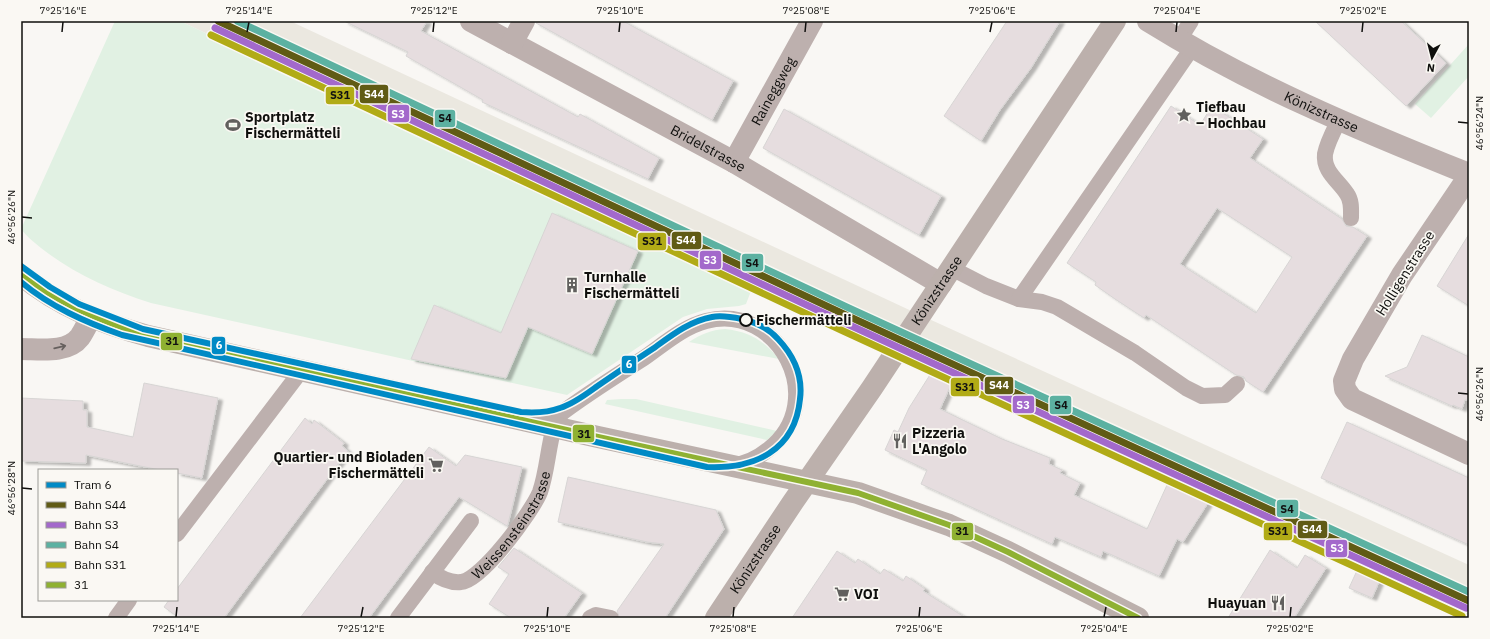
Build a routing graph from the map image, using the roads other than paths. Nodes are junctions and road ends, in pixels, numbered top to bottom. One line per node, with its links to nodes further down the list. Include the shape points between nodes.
1 (471, 21): 7 (street, Bridelstrasse)
2 (524, 21): 7 (street)
3 (812, 21): 10 (street, Raineggweg)
4 (1115, 21): 14 (main road, Könizstrasse)
5 (1148, 21): 8 (street, Könizstrasse)
6 (1191, 21): 8 (lane)
7 (512, 43): 10 (street, Bridelstrasse)
8 (1186, 44): 9 (street, Könizstrasse, via 1254,81); 15 (lane)
9 (1339, 120): 11 (street, Könizstrasse); 12 (lane, via 1326,149 1325,162 1329,172 1348,194)
10 (734, 162): 14 (street, Bridelstrasse)
11 (1469, 175): 21 (street, Holligenstrasse, via 1402,275 1346,372 1344,381 1345,389 1352,400)
12 (1351, 218)
13 (21, 275): 16 (main road, via 41,291)
14 (946, 276): 15 (lane, via 986,286); 23 (main road, Könizstrasse)
15 (1019, 299): 19 (lane, via 1057,307 1202,396 1224,394)
16 (91, 318): 17 (street, one-way to 16, via 55,349 74,343); 18 (main road, via 148,336)
17 (21, 349)
18 (301, 371): 20 (main road); 25 (lane)
19 (1237, 384)
20 (554, 427): 22 (main road); 22 (lane, via 556,419 569,407 686,329 714,320 732,320 756,328 780,347 793,370 796,396 792,420 776,443 752,460); 26 (lane, Weissensteinstrasse, via 539,493 506,545 472,578 461,582 446,580)
21 (1469, 454)
22 (728, 465): 23 (main road)
23 (807, 481): 32 (main road, Könizstrasse); 33 (main road, via 865,495 949,525)
24 (471, 521): 26 (lane)
25 (178, 533)
26 (432, 572): 29 (lane)
27 (129, 601): 28 (lane)
28 (116, 618)
29 (398, 618)
30 (590, 618): 31 (lane, via 596,615)
31 (612, 618)
32 (716, 618)
33 (1138, 618)

